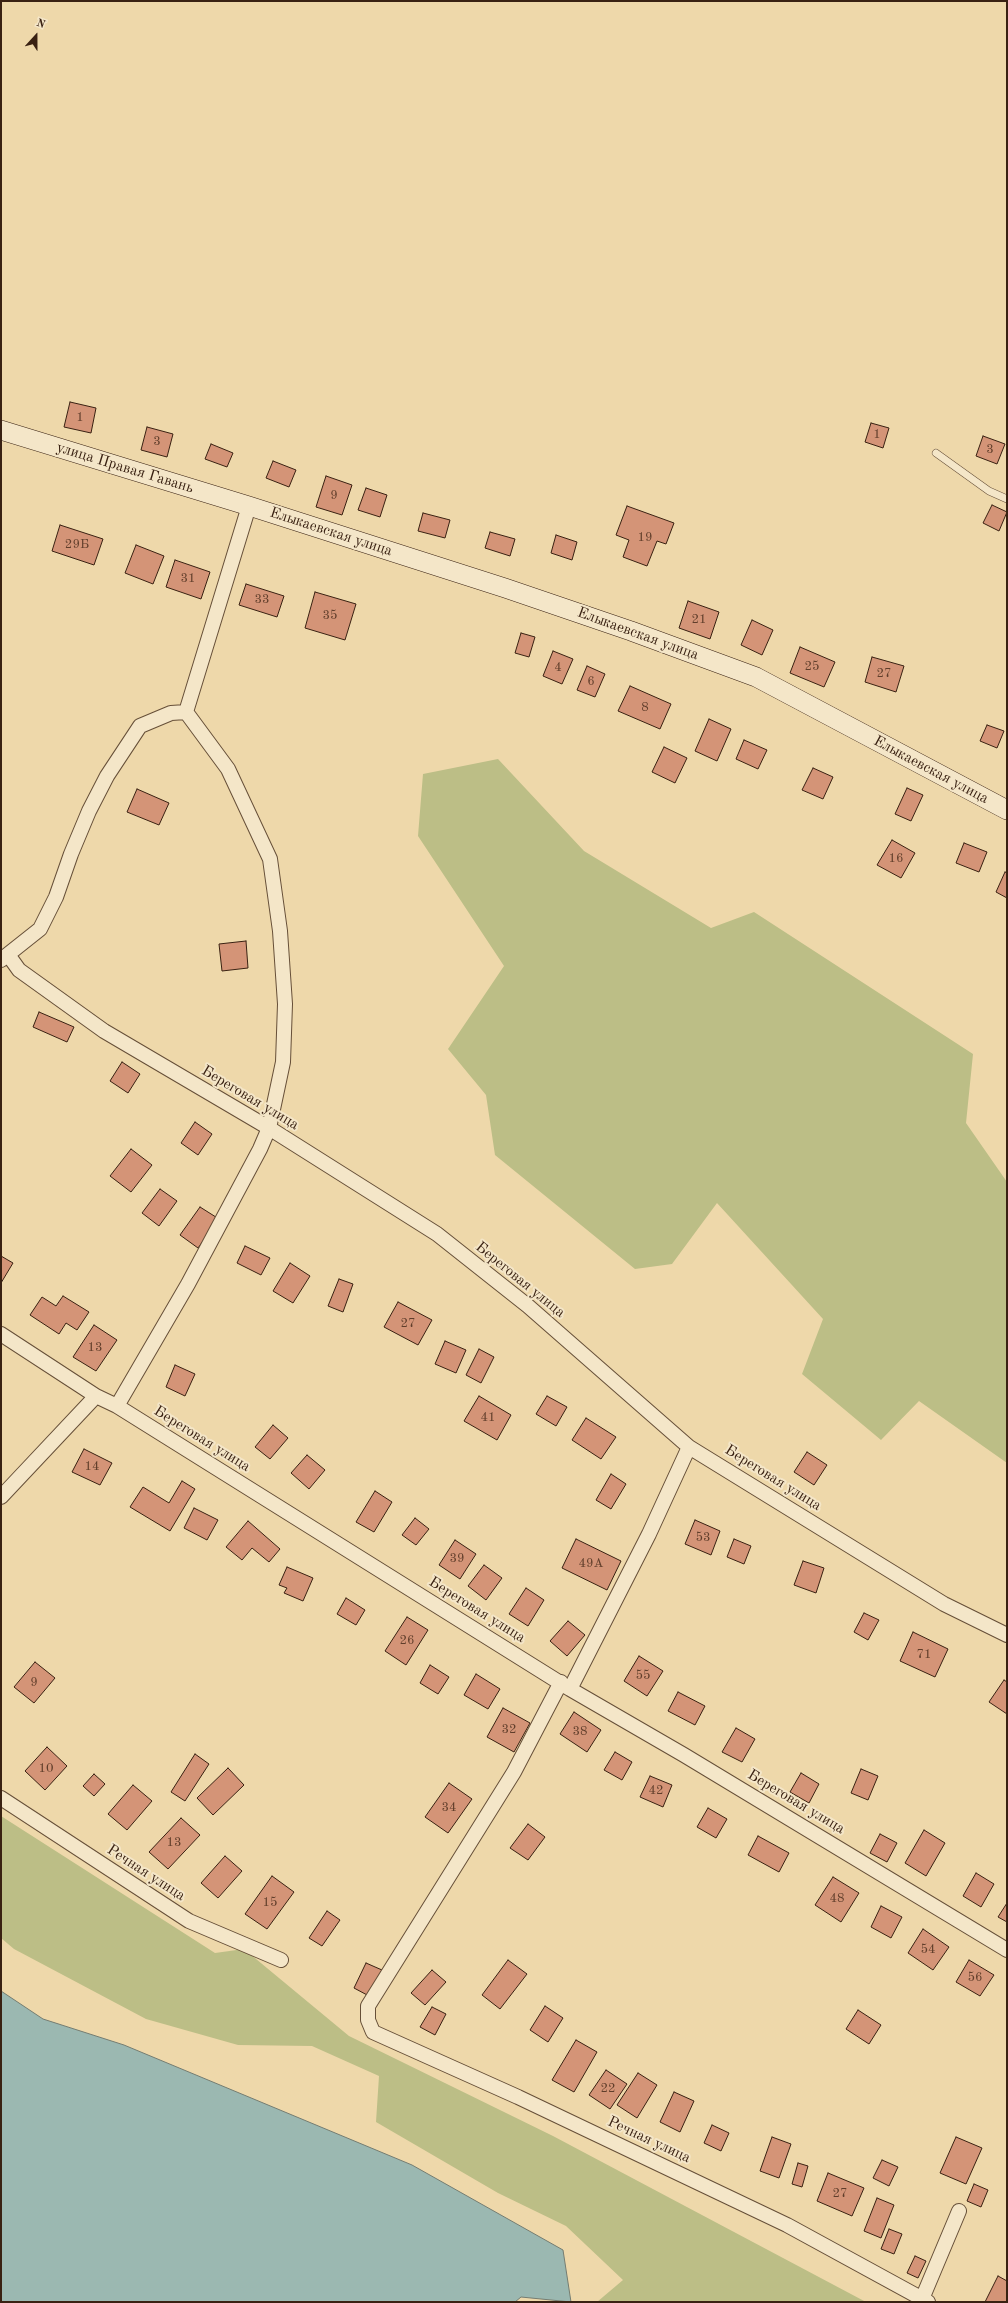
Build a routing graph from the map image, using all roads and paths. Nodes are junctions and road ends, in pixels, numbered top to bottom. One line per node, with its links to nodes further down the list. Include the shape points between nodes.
1 (1, 430): 4 (street, улица Правая Гавань)
2 (936, 453): 3 (lane, via 989,491)
3 (1007, 499)
4 (249, 506): 5 (street); 6 (street, Елыкаевская улица, via 631,630 756,677)
5 (186, 712): 7 (street, via 171,713 140,726 107,776 89,811 56,897 40,929); 8 (street, via 228,769 270,859 280,931 285,1004 283,1062)
6 (1007, 810)
7 (5, 958): 8 (street, Береговая улица, via 104,1031)
8 (269, 1128): 11 (street, via 191,1277); 12 (street, Береговая улица, via 437,1234 528,1306)
9 (1, 1334): 10 (street, Береговая улица)
10 (96, 1396): 11 (street, Береговая улица); 13 (street)
11 (117, 1406): 15 (street, Береговая улица)
12 (689, 1447): 14 (street, Береговая улица, via 944,1604); 15 (street, via 649,1534)
13 (1, 1497)
14 (1007, 1635)
15 (565, 1686): 17 (street, Береговая улица); 20 (street, Речная улица, via 368,2006 368,2020 373,2032 518,2097 787,2225)
16 (1, 1798): 18 (street, Речная улица, via 189,1921)
17 (1007, 1950)
18 (282, 1960)
19 (959, 2211): 20 (street)
20 (925, 2300)

